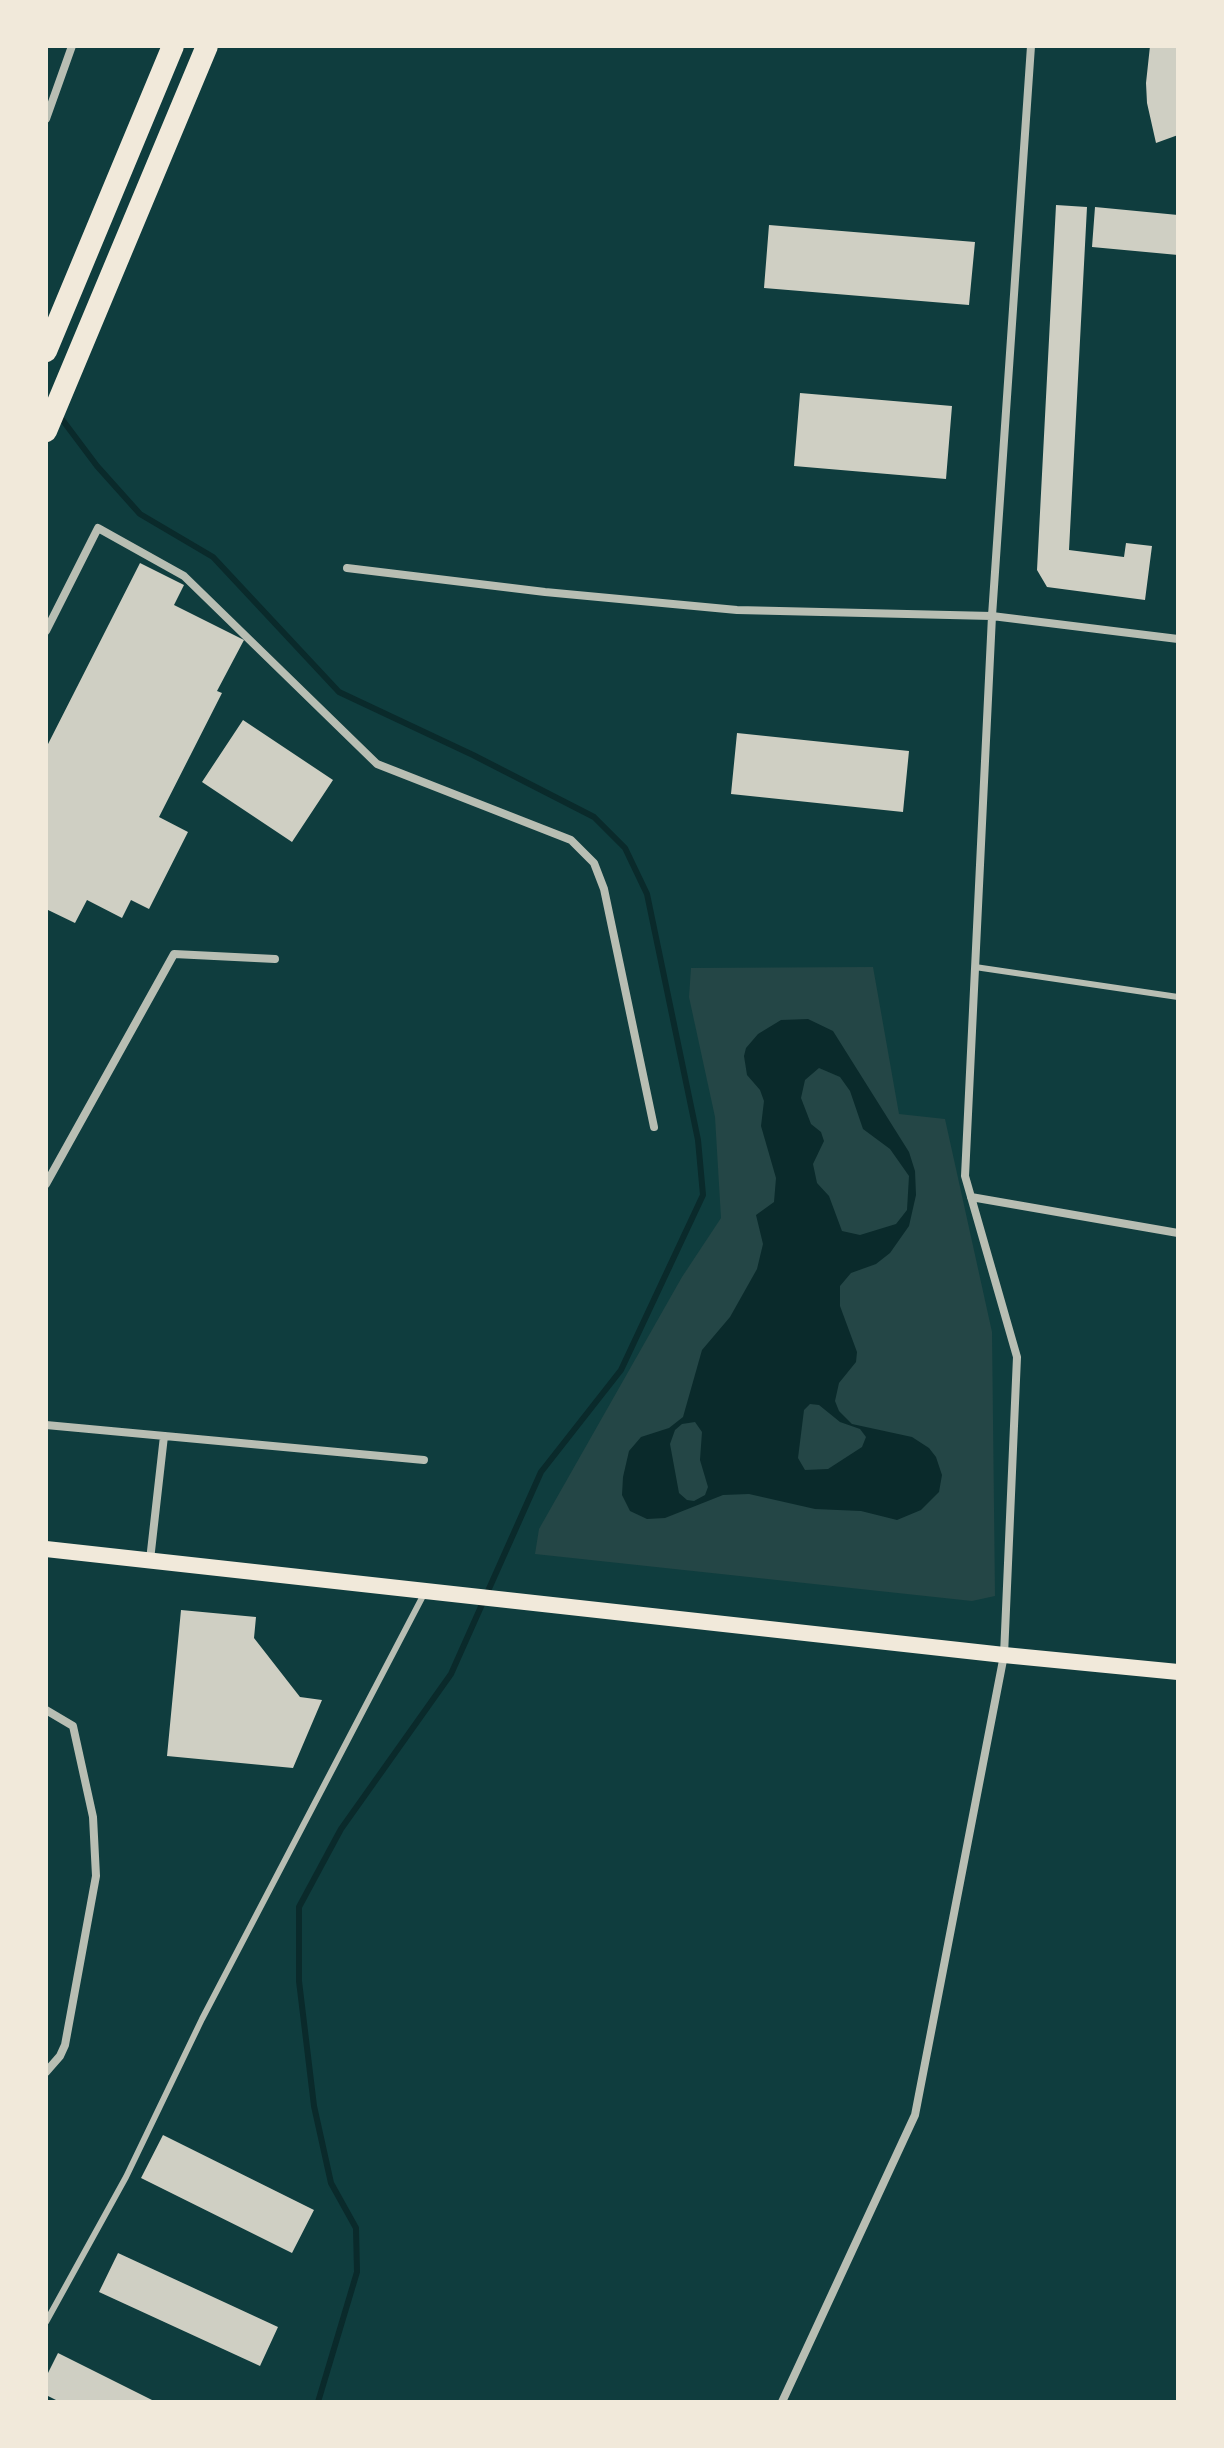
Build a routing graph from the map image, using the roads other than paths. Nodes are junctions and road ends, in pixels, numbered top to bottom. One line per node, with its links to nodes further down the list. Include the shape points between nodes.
1 (72, 46): 5 (street)
2 (173, 46): 6 (highway)
3 (207, 46): 7 (highway)
4 (1031, 46): 9 (street)
5 (46, 119)
6 (48, 347)
7 (47, 428)
8 (347, 568): 9 (street, via 737,610)
9 (992, 616): 11 (street); 13 (street)
10 (46, 631): 15 (street, via 98,528 184,576 377,764 571,840 594,863 604,889)
11 (1178, 639)
12 (275, 959): 16 (street, via 174,954)
13 (975, 967): 14 (lane); 17 (street, via 965,1176)
14 (1178, 997)
15 (654, 1127)
16 (46, 1184)
17 (971, 1197): 18 (street); 25 (street, via 1017,1357)
18 (1178, 1233)
19 (46, 1425): 20 (street)
20 (164, 1436): 21 (street); 23 (street)
21 (424, 1460)
22 (46, 1549): 23 (main road)
23 (150, 1560): 24 (main road)
24 (426, 1591): 25 (main road); 29 (lane, via 202,2019 126,2177)
25 (1004, 1655): 26 (main road); 30 (street, via 915,2115)
26 (1178, 1672)
27 (46, 1710): 28 (street, via 73,1726 93,1817 96,1876 65,2045)
28 (46, 2072)
29 (46, 2322)
30 (782, 2402)

